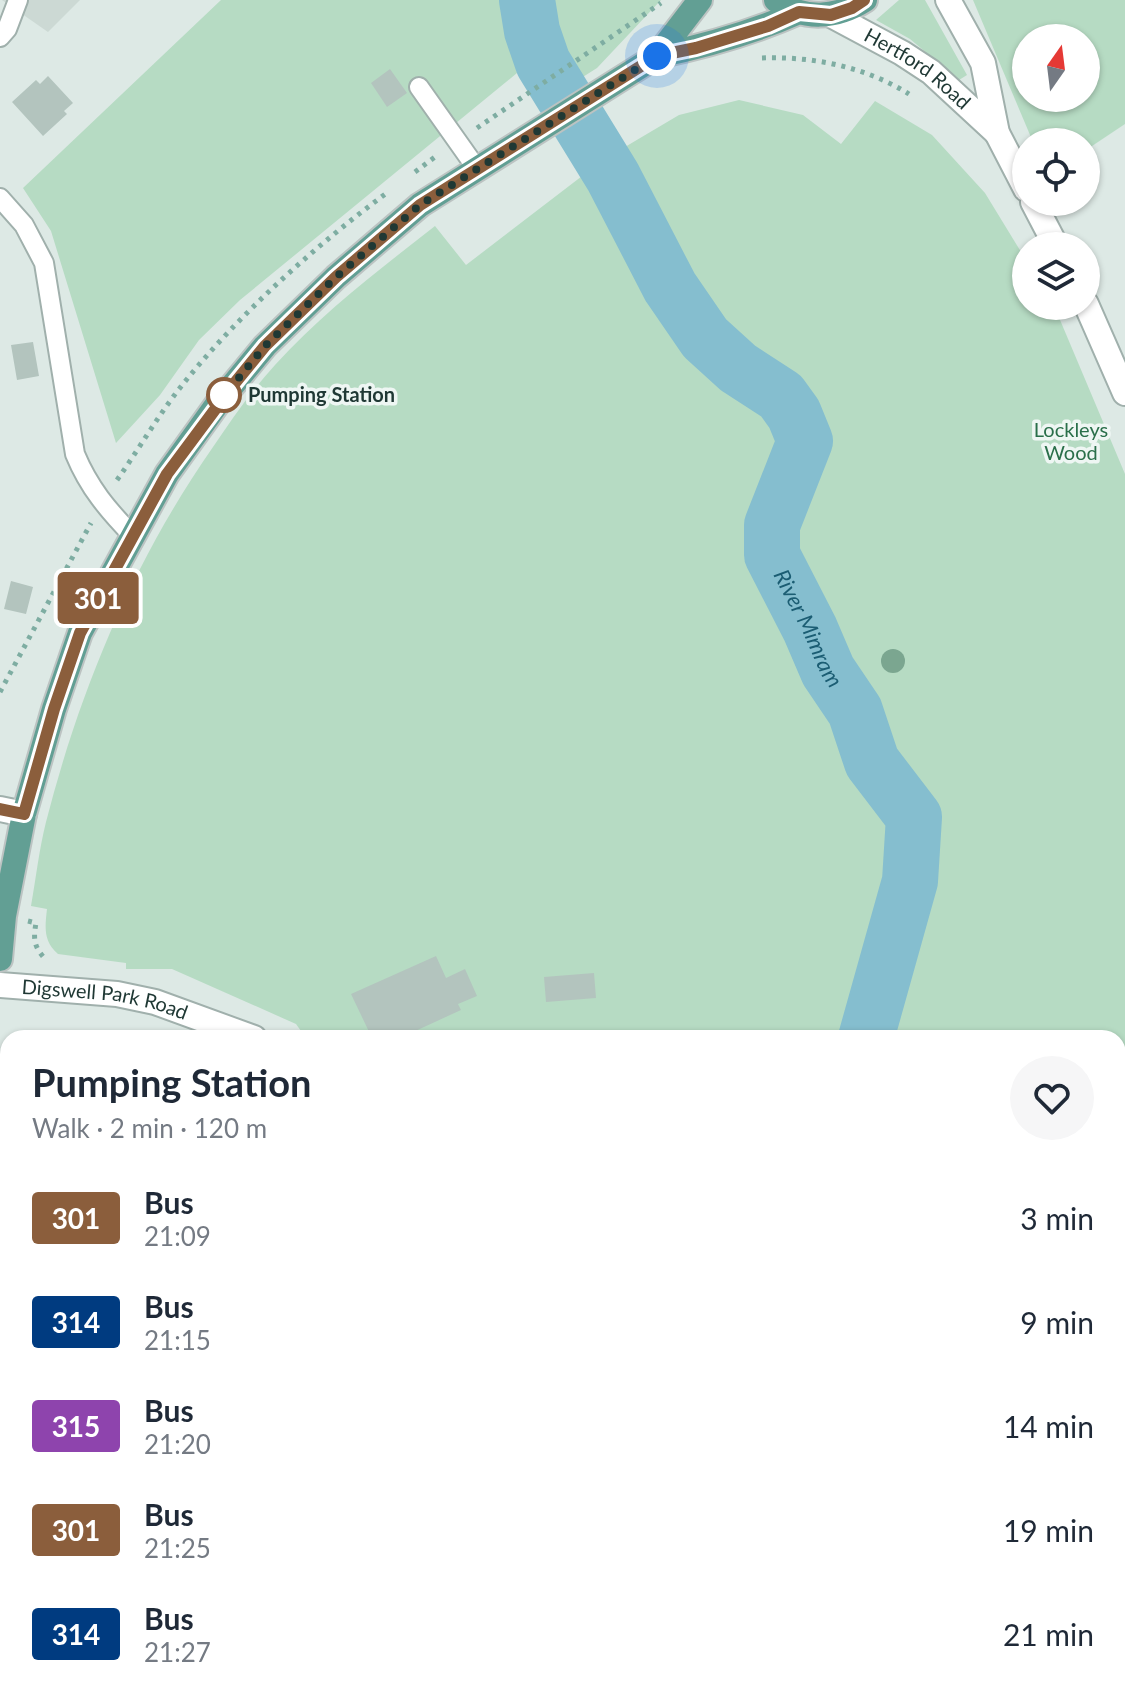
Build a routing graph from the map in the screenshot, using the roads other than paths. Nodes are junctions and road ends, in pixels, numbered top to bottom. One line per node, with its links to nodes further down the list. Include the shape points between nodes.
1 (18, 0): 8 (lane)
2 (700, 0): 9 (main road)
3 (776, 0): 6 (main road)
4 (865, 0): 7 (main road)
5 (948, 0): 11 (street, Hertford Road, via 983,63)
6 (799, 12): 7 (main road); 9 (main road, via 768,26)
7 (831, 15): 11 (street, Hertford Road, via 931,72)
8 (0, 37)
9 (657, 56): 13 (main road)
10 (419, 87): 13 (lane)
11 (997, 133): 12 (street, Hertford Road)
12 (1012, 162)
13 (477, 169): 17 (main road, via 412,212 265,346 167,474)
14 (0, 198): 17 (lane, via 24,225 44,263 75,454 86,481)
15 (1093, 320): 16 (street)
16 (1125, 393)
17 (133, 536): 18 (main road, via 80,633)
18 (12, 811): 19 (main road)
19 (0, 959)
20 (0, 985): 21 (street, Digswell Park Road, via 130,996)
21 (232, 1030)

